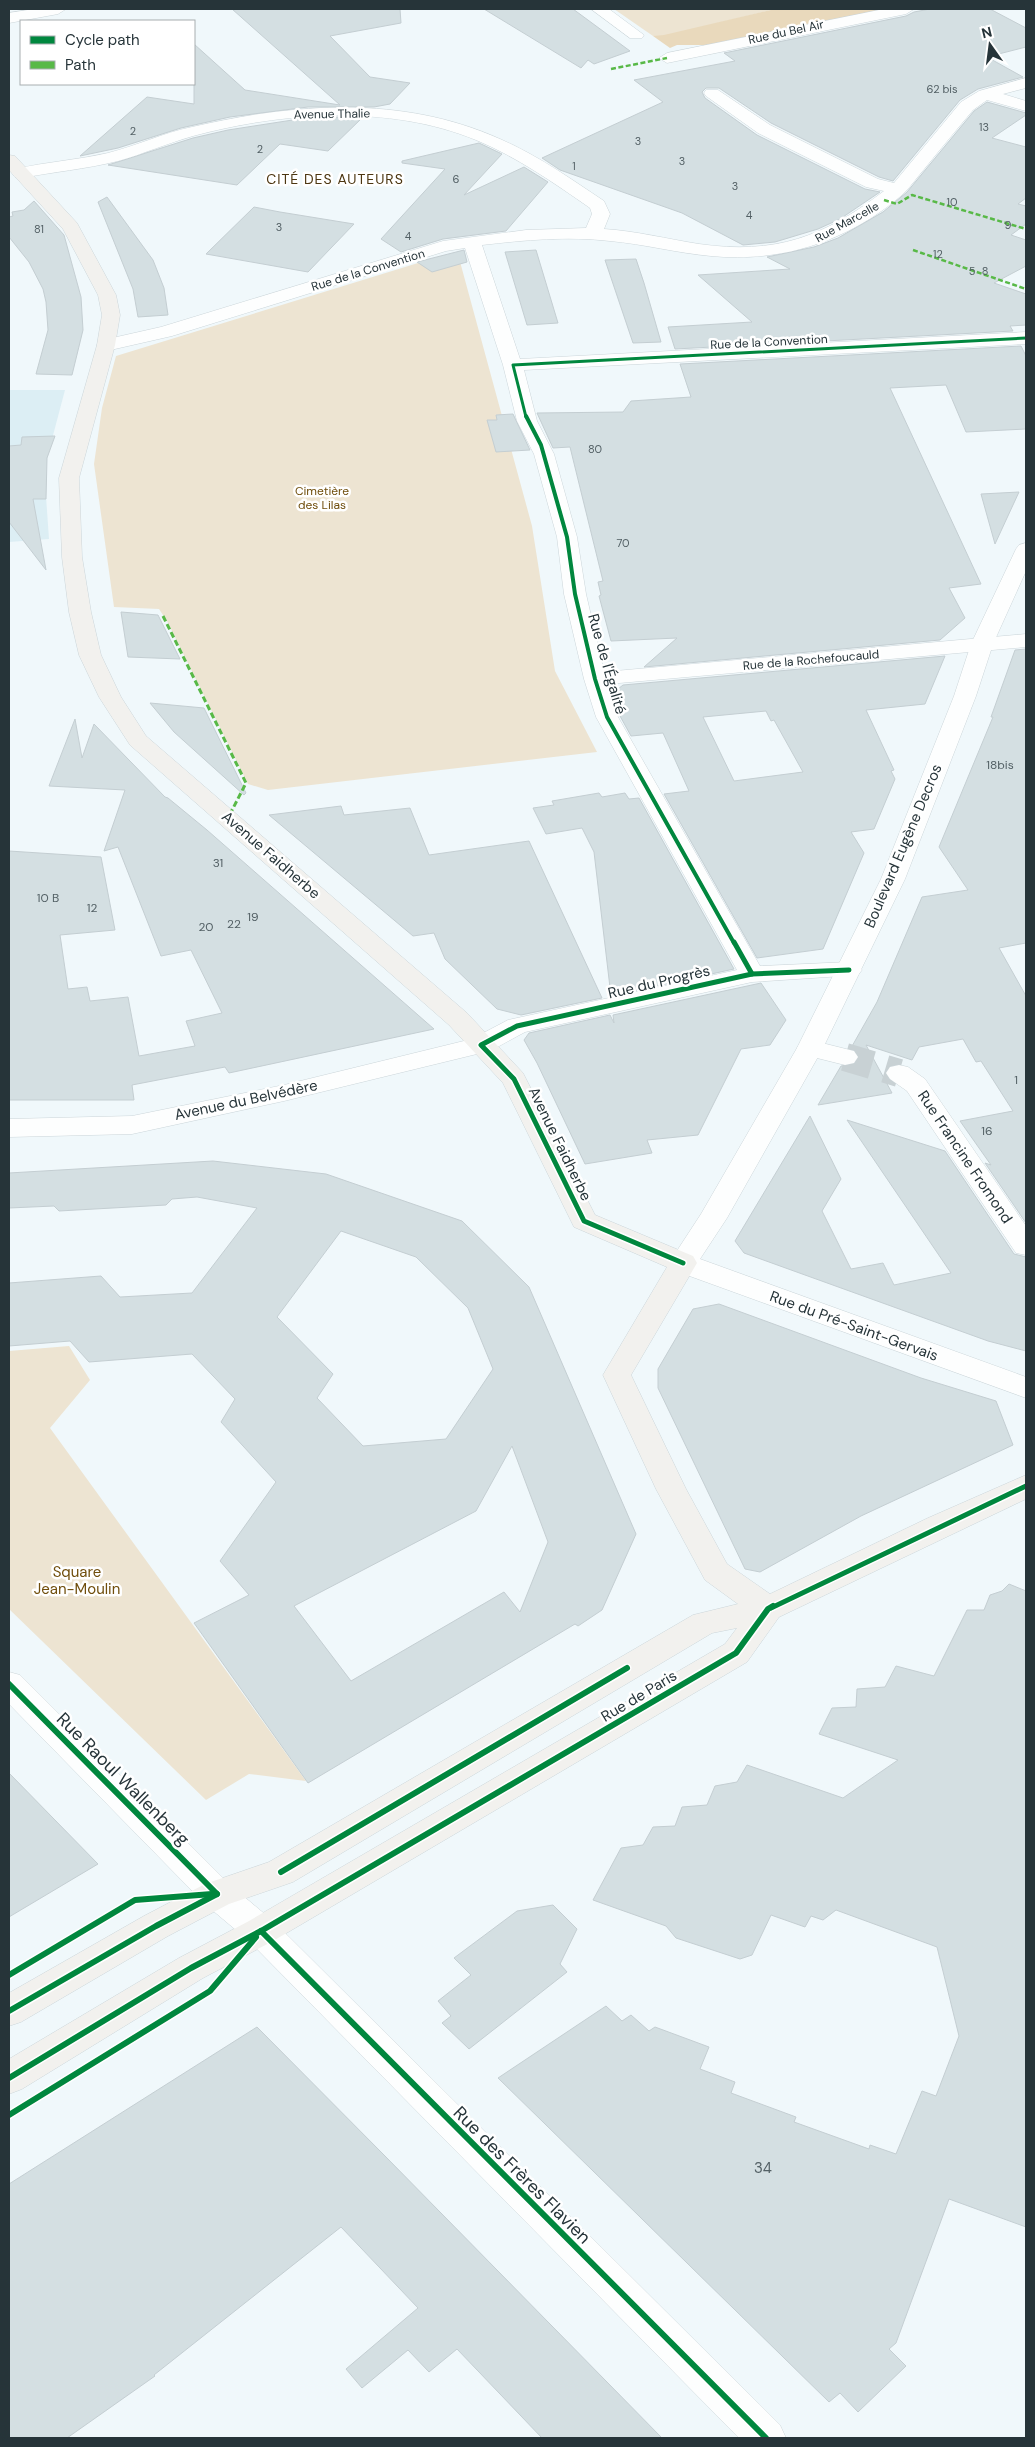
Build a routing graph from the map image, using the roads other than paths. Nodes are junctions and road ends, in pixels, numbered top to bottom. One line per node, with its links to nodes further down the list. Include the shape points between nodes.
1 (58, 9): 4 (street)
2 (599, 9): 5 (street)
3 (906, 9): 6 (street, Rue du Bel Air)
4 (9, 18)
5 (636, 35)
6 (667, 58)
7 (1026, 83): 9 (street, Rue Marcelle)
8 (712, 93): 12 (street, via 764,129 872,183)
9 (986, 94): 10 (street); 12 (street, Rue Marcelle, via 955,118)
10 (1026, 106)
11 (15, 167): 13 (street, Avenue Thalie, via 102,159 169,138 238,122 312,112 380,113 452,126 531,161 598,205 601,214); 16 (main road, Avenue Faidherbe, via 71,227 108,295 111,315)
12 (898, 190): 13 (street, Rue Marcelle, via 822,237 789,248 717,251)
13 (594, 234): 14 (street, Rue Marcelle)
14 (472, 241): 16 (street, Rue de la Convention, via 443,246 166,332); 17 (street)
15 (1026, 338): 17 (street, Rue de la Convention)
16 (106, 345): 24 (main road, Avenue Faidherbe, via 68,478 72,557 80,612 90,654 110,697 138,740 452,1012)
17 (513, 365): 21 (street, Rue de l'Égalité, via 527,421 541,445 567,537 575,594)
18 (1026, 549): 20 (street, Boulevard Eugène Decros)
19 (1026, 640): 20 (street, Rue de la Rochefoucauld)
20 (982, 644): 21 (street, Rue de la Rochefoucauld); 22 (street, Boulevard Eugène Decros, via 965,696 893,879)
21 (595, 679): 23 (street, Rue de l'Égalité, via 607,717)
22 (849, 970): 23 (street, Rue du Progrès); 25 (street, Boulevard Eugène Decros)
23 (752, 974): 24 (street, Rue du Progrès, via 517,1026)
24 (481, 1045): 28 (street, Avenue du Belvédère, via 284,1093 132,1125); 30 (main road, Avenue Faidherbe, via 514,1079 584,1221)
25 (810, 1048): 26 (street); 30 (street, Boulevard Eugène Decros, via 713,1218)
26 (845, 1057)
27 (899, 1073): 29 (street, Rue Francine Fromond, via 916,1085)
28 (9, 1128)
29 (1026, 1246)
30 (683, 1263): 31 (street, Rue du Pré-Saint-Gervais); 33 (main road, via 617,1375 671,1489 716,1572)
31 (1026, 1388)
32 (1026, 1486): 33 (main road, Rue de Paris)
33 (768, 1610): 35 (main road, Rue de Paris, via 704,1623 281,1872); 36 (main road, Rue de Paris, via 736,1653)
34 (9, 1684): 35 (street, Rue Raoul Wallenberg)
35 (217, 1894): 36 (street, Rue Raoul Wallenberg); 37 (main road, Rue de Paris)
36 (261, 1931): 38 (main road, Rue de Paris, via 191,1968); 39 (street, Rue des Frères Flavien)
37 (9, 2011)
38 (9, 2078)
39 (766, 2438)

